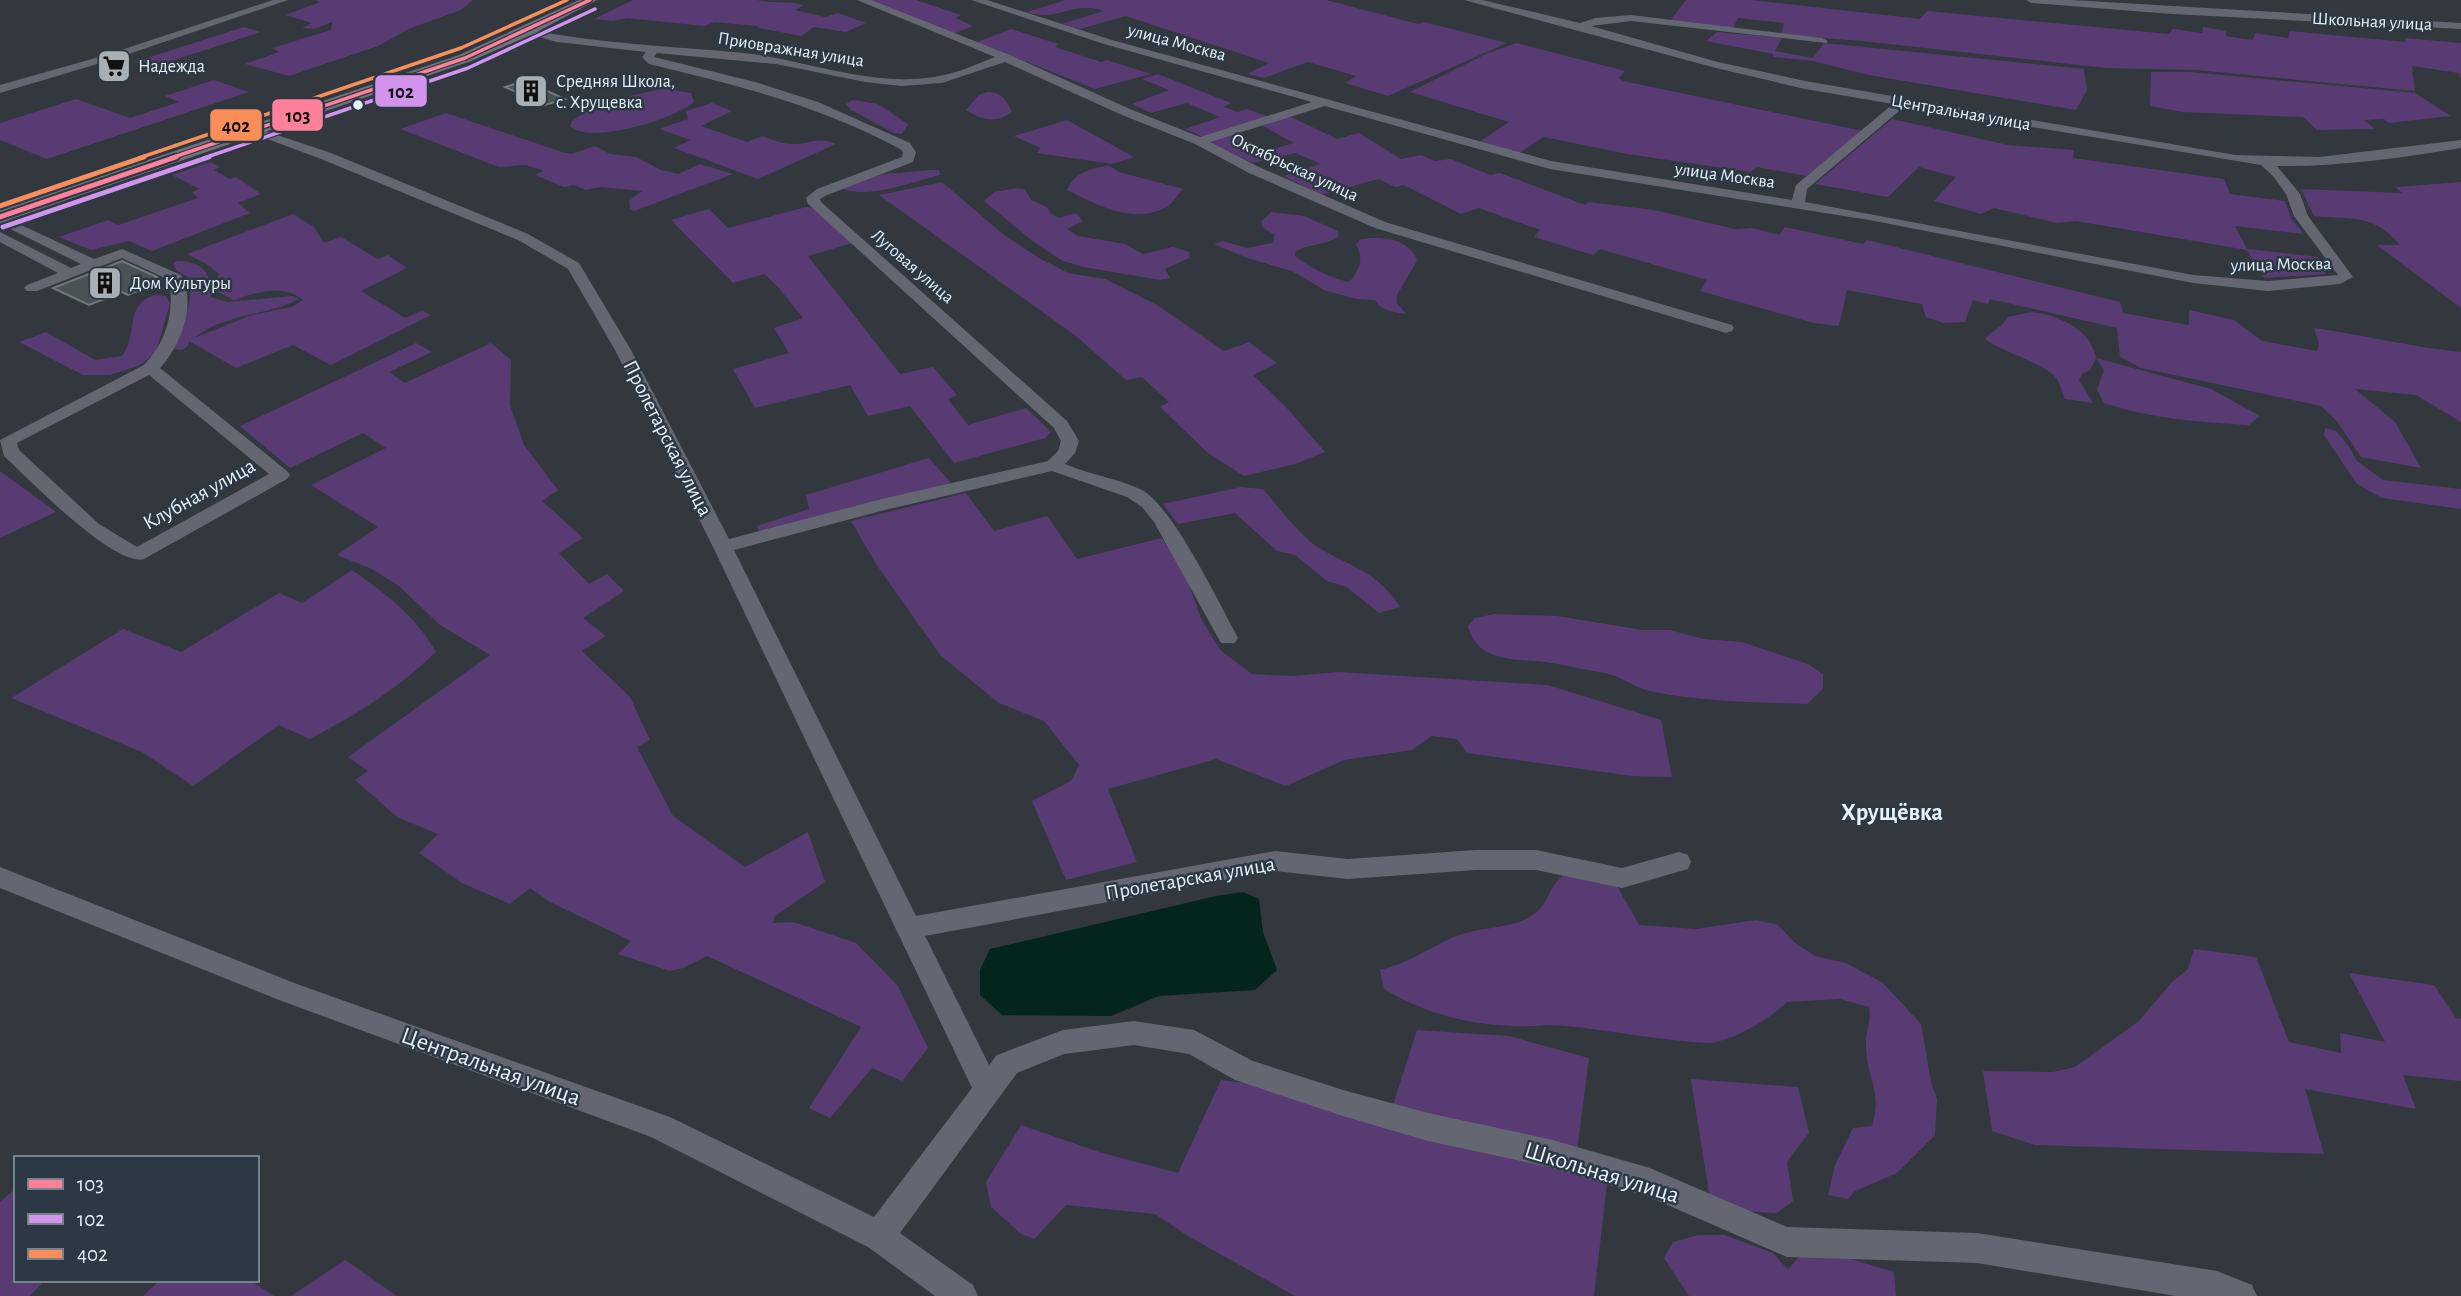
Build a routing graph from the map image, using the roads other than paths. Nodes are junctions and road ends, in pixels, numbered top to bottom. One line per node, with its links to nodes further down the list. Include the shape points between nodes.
1 (283, 0): 14 (street)
2 (590, 0): 10 (main road)
3 (862, 0): 13 (street, Октябрьская улица)
4 (976, 0): 16 (street, улица Москва)
5 (1469, 0): 7 (street, Центральная улица)
6 (2031, 0): 9 (street, Школьная улица)
7 (1489, 2): 8 (street, Центральная улица)
8 (1580, 26): 11 (street, via 1631,18); 15 (street, Центральная улица, via 1716,65)
9 (2461, 26)
10 (526, 32): 12 (street, Приовражная улица, via 562,41); 17 (main road, via 465,58)
11 (1822, 41)
12 (654, 50): 13 (street, Приовражная улица, via 776,61 897,83 936,81); 29 (street, Луговая улица, via 648,57 653,62 778,92 864,122 905,146 910,152 908,159 813,198 1061,425 1070,441)
13 (1006, 57): 18 (street, Октябрьская улица)
14 (0, 89)
15 (1902, 102): 20 (street, Центральная улица); 21 (street, via 1801,188)
16 (1323, 103): 18 (street); 21 (street, улица Москва, via 1550,165)
17 (252, 131): 22 (main road); 30 (street, Пролетарская улица, via 326,156 523,237 574,266 623,350)
18 (1199, 141): 27 (street, Октябрьская улица, via 1380,225)
19 (2461, 144): 20 (street, Центральная улица, via 2418,152)
20 (2266, 163): 21 (street, улица Москва, via 2293,194 2301,216 2346,276 2340,281 2268,286 2193,279)
21 (1798, 203)
22 (0, 218): 24 (street)
23 (0, 236): 25 (street)
24 (93, 264): 25 (street); 28 (street, via 121,253 176,278 180,293 176,325)
25 (70, 273): 26 (street)
26 (32, 288)
27 (1726, 328)
28 (150, 368): 28 (street, Клубная улица, via 281,475 137,555 92,528 10,452 8,442)
29 (1054, 465): 30 (street); 31 (street, via 1148,503)
30 (723, 547): 34 (street, Пролетарская улица)
31 (1228, 638)
32 (1679, 862): 34 (street, Пролетарская улица, via 1622,878 1536,860 1348,869 1275,861)
33 (0, 877): 36 (street, Центральная улица, via 288,992 660,1128)
34 (910, 928): 35 (street, Пролетарская улица)
35 (987, 1090): 36 (street); 38 (street, Школьная улица, via 1007,1064 1063,1042 1134,1033 1194,1042 1245,1071 1343,1103 1650,1182 1787,1242 1977,1248 2217,1287)
36 (879, 1236): 37 (street, Центральная улица)
37 (962, 1296)
38 (2241, 1296)

